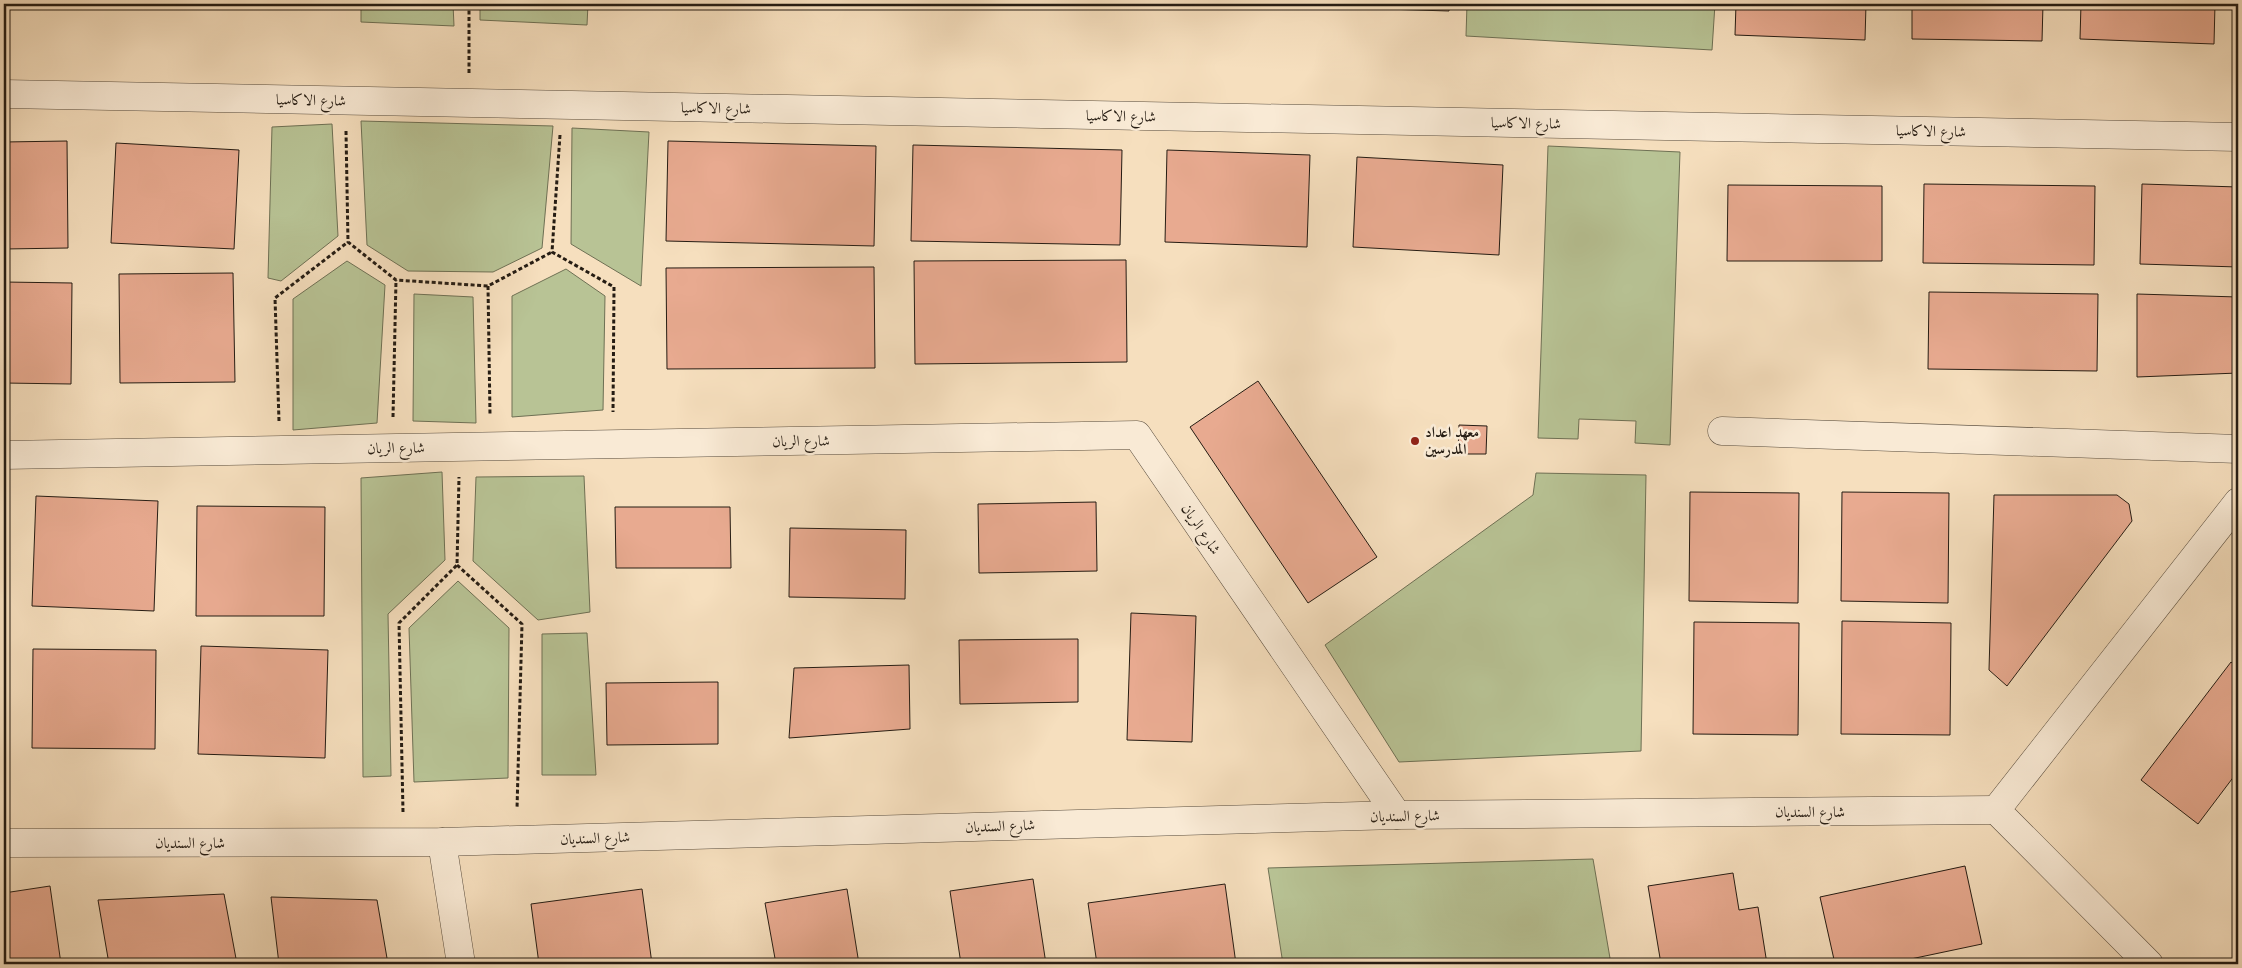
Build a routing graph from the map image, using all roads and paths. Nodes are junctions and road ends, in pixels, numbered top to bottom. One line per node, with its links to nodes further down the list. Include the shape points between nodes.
1 (469, 4): 4 (path)
2 (4, 94): 3 (street, شارع الاكاسيا)
3 (345, 100): 4 (street, شارع الاكاسيا); 7 (path)
4 (469, 103): 5 (street, شارع الاكاسيا)
5 (562, 105): 6 (street, شارع الاكاسيا); 8 (path)
6 (2238, 137)
7 (348, 242): 9 (path); 17 (path, via 275,298)
8 (552, 252): 10 (path); 12 (path, via 614,287)
9 (396, 280): 10 (path); 15 (path)
10 (488, 286): 13 (path)
11 (1722, 431): 16 (street)
12 (612, 444): 13 (street, شارع الريان); 22 (street, شارع الريان, via 1137,435)
13 (490, 446): 14 (street, شارع الريان)
14 (459, 447): 15 (street, شارع الريان); 20 (path)
15 (392, 448): 17 (street, شارع الريان)
16 (2238, 449)
17 (280, 450): 18 (street, شارع الريان)
18 (4, 455)
19 (2238, 502): 21 (street)
20 (457, 565): 23 (path, via 522,624); 24 (path, via 399,623)
21 (1996, 810): 22 (street, شارع السنديان); 28 (street)
22 (1397, 815): 23 (street, شارع السنديان)
23 (516, 840): 25 (street, شارع السنديان)
24 (404, 842): 25 (street, شارع السنديان); 26 (street, شارع السنديان)
25 (442, 842): 27 (street)
26 (4, 843)
27 (461, 964)
28 (2149, 964)

